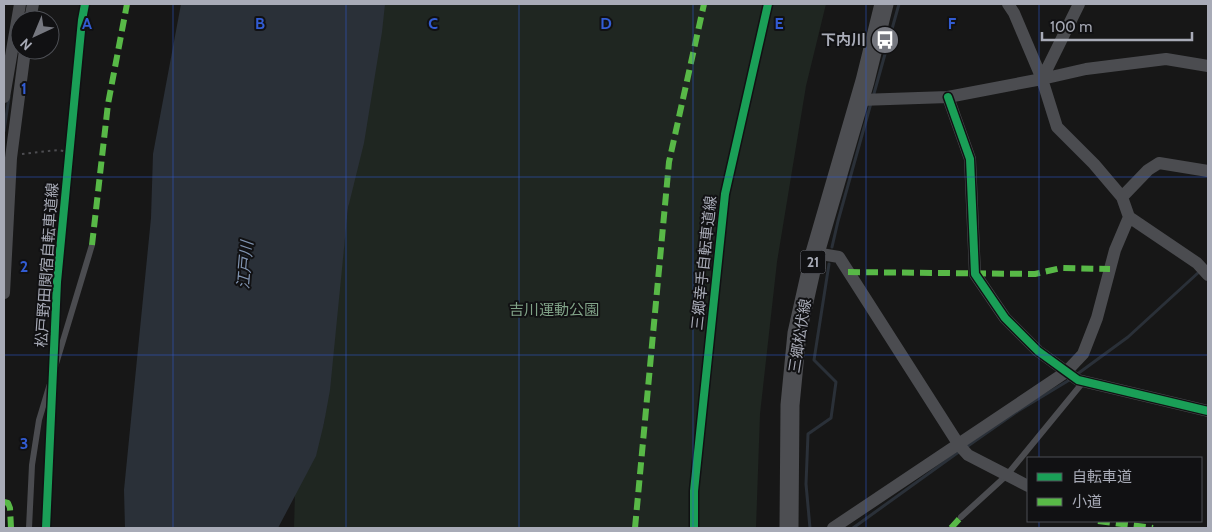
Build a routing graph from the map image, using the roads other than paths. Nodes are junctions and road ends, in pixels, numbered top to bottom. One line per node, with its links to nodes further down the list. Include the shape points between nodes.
1 (20, 4): 9 (street)
2 (884, 4): 10 (main road, 三郷松伏線 / 21)
3 (1008, 4): 7 (street)
4 (1079, 4): 7 (street)
5 (23, 60): 11 (street)
6 (1208, 66): 7 (street, via 1166,58 1086,69)
7 (1042, 79): 8 (street); 13 (street, via 1057,127)
8 (948, 97): 10 (street); 20 (street, via 970,159 975,274 1005,318 1038,351)
9 (4, 98)
10 (869, 100): 16 (main road, 三郷松伏線 / 21)
11 (8, 156): 17 (street)
12 (1208, 171): 13 (street, via 1159,163)
13 (1122, 197): 14 (street)
14 (1130, 217): 18 (street); 20 (street, via 1115,250 1097,318 1083,354)
15 (92, 245): 27 (lane, via 39,420 32,465)
16 (815, 253): 23 (street, via 839,257); 28 (main road, 三郷松伏線 / 21, via 797,333 790,405)
17 (4, 255): 19 (street)
18 (1208, 275)
19 (4, 293)
20 (1066, 372): 21 (street); 23 (street)
21 (1084, 381): 22 (street); 24 (lane)
22 (1208, 411)
23 (959, 445): 24 (street, via 968,455); 29 (street)
24 (1007, 474): 25 (street); 26 (lane)
25 (1027, 485)
26 (961, 517)
27 (29, 528)
28 (789, 528)
29 (833, 528)

